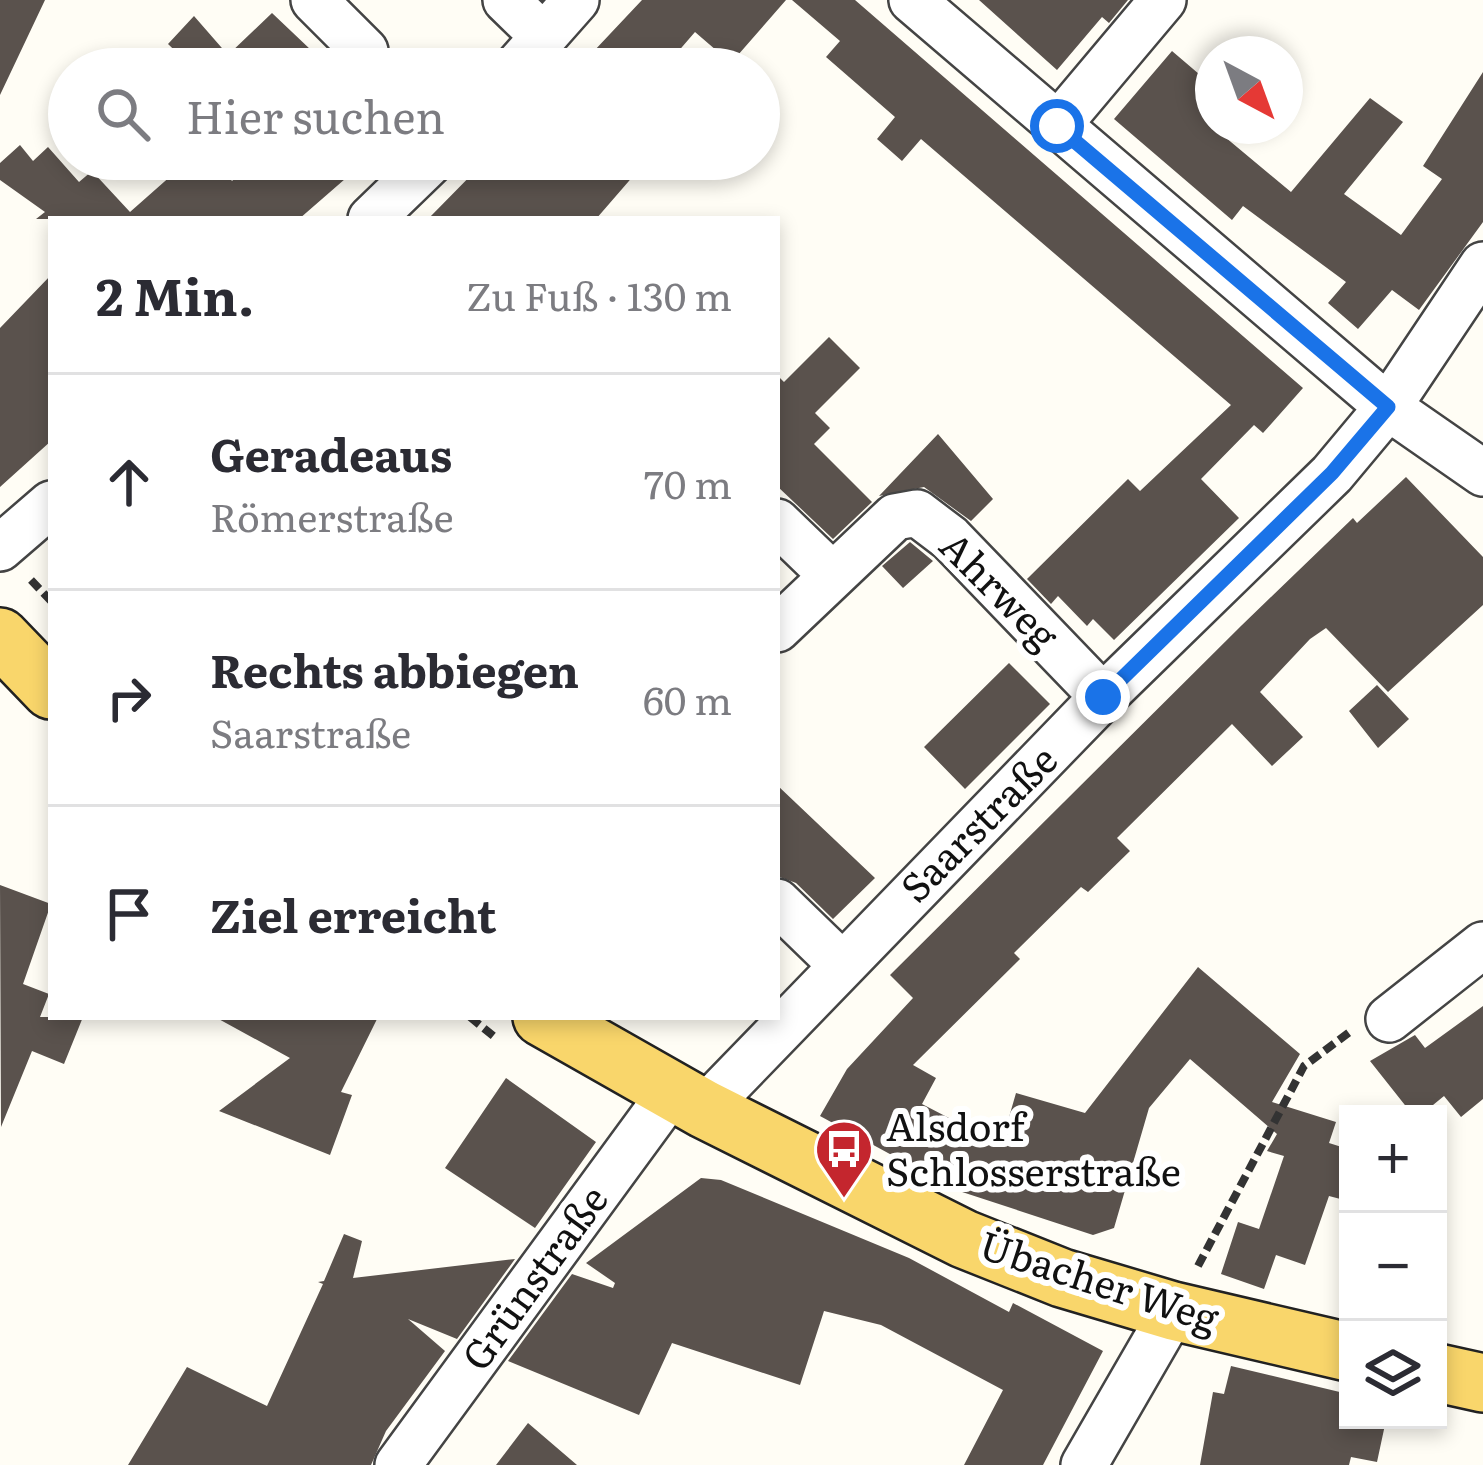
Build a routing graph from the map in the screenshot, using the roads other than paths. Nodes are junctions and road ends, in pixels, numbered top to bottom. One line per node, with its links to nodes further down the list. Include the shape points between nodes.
1 (314, 0): 6 (street)
2 (506, 0): 7 (street)
3 (576, 0): 8 (street)
4 (912, 0): 9 (street)
5 (1163, 0): 9 (street)
6 (362, 48)
7 (527, 48)
8 (533, 48)
9 (1057, 126): 13 (street)
10 (412, 180): 11 (street)
11 (374, 216)
12 (1483, 265): 13 (street, Saarstraße)
13 (1388, 407): 14 (street); 22 (street, Saarstraße, via 1332,473)
14 (1483, 473)
15 (48, 507): 17 (street)
16 (780, 525): 18 (street)
17 (0, 548)
18 (833, 575): 19 (street, Ahrweg); 22 (street, Ahrweg, via 895,517 917,513)
19 (780, 626)
20 (0, 637): 21 (main road)
21 (48, 687)
22 (1103, 697): 25 (street, Saarstraße)
23 (780, 905): 25 (street)
24 (1483, 945): 27 (street)
25 (841, 964): 26 (street, Saarstraße)
26 (780, 1018)
27 (1389, 1019)
28 (547, 1020): 30 (main road, Übacher Weg)
29 (778, 1020): 30 (street, Saarstraße)
30 (688, 1100): 31 (main road, Übacher Weg, via 964,1240 1062,1278); 35 (street, Grünstraße)
31 (1183, 1293): 32 (main road, Übacher Weg); 36 (street)
32 (1339, 1349)
33 (1447, 1374): 34 (main road)
34 (1483, 1383)
35 (398, 1465)
36 (1084, 1465)

